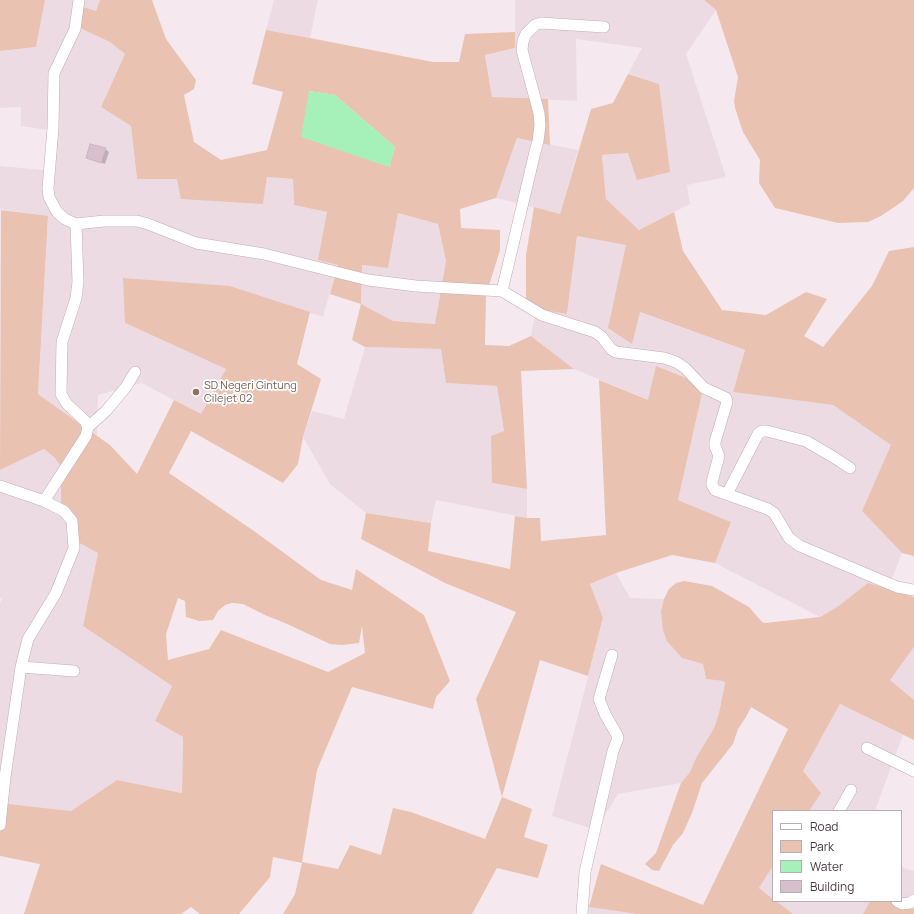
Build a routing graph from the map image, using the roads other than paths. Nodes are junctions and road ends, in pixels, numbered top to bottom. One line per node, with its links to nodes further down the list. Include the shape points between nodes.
1 (79, 0): 3 (street, via 75,29 54,73 48,188 49,197 57,212 64,219)
2 (604, 27): 4 (street, via 541,23 526,34 523,41 522,50 539,113 540,126)
3 (76, 224): 4 (street, via 137,221 196,243 264,254 368,280 416,286); 6 (street, via 78,282 76,298 62,342 62,394 67,404)
4 (502, 291): 9 (street, via 542,315 595,332 616,352 676,362 704,388 726,398 715,442 719,456 712,485 715,490)
5 (135, 372): 6 (street, via 106,411)
6 (88, 427): 10 (street, via 86,436)
7 (850, 468): 9 (street, via 806,441 762,431 758,434)
8 (0, 486): 10 (street)
9 (727, 494): 11 (street, via 774,513 789,538 800,546 897,587)
10 (44, 501): 13 (street, via 64,511 72,521 74,548 56,593 28,640)
11 (914, 590)
12 (612, 655): 22 (street, via 599,699 618,738 586,872)
13 (22, 668): 14 (street); 19 (street)
14 (74, 671)
15 (867, 748): 16 (street)
16 (914, 772)
17 (850, 790): 18 (street)
18 (840, 810)
19 (0, 826)
20 (914, 900): 21 (street, via 910,903)
21 (899, 902)
22 (582, 914)

